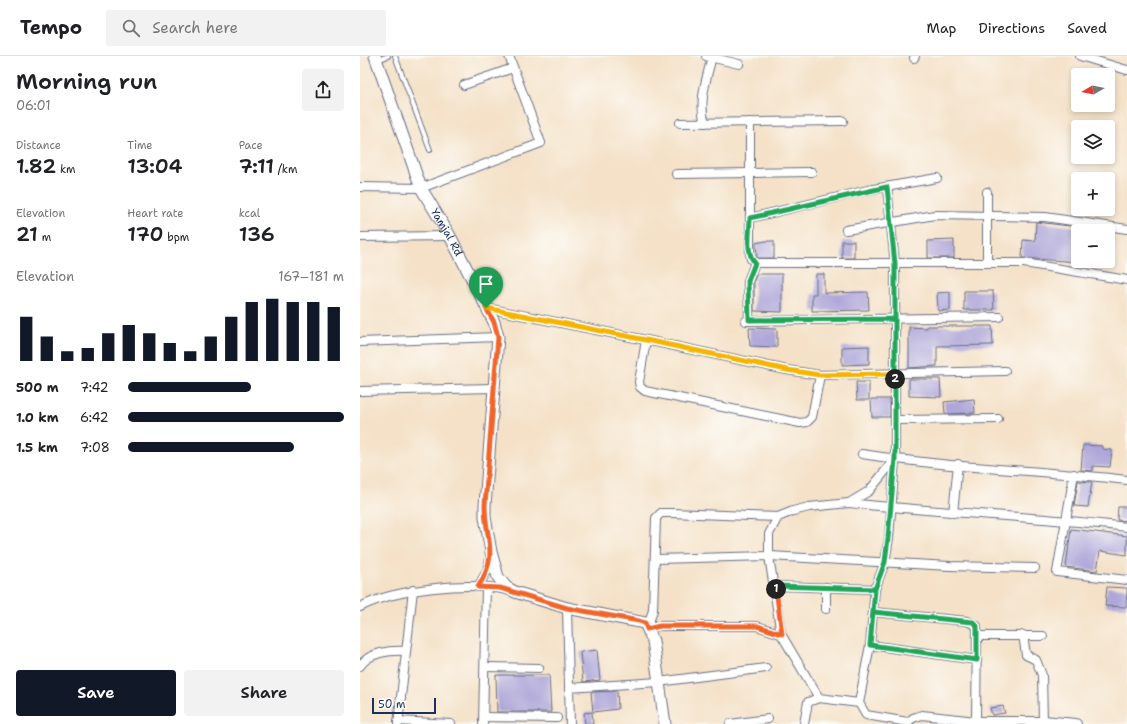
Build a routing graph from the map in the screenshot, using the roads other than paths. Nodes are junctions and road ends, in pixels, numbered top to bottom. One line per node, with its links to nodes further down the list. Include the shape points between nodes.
1 (388, 56): 6 (lane)
2 (395, 56): 15 (lane)
3 (509, 56): 8 (street)
4 (710, 56): 7 (street); 13 (street, via 701,112)
5 (1080, 56): 9 (street)
6 (376, 58): 22 (main road, Yamjal Rd)
7 (739, 64)
8 (513, 68): 10 (street); 22 (street, via 541,143)
9 (1127, 70)
10 (464, 85)
11 (843, 121): 12 (street)
12 (750, 122): 13 (street); 16 (street)
13 (705, 123): 14 (street)
14 (680, 124)
15 (430, 150)
16 (750, 172): 17 (street); 18 (street); 25 (street)
17 (812, 172)
18 (676, 174)
19 (937, 178): 21 (street)
20 (360, 187): 22 (street)
21 (887, 187): 25 (street); 26 (street)
22 (421, 188): 29 (main road, Yamjal Rd)
23 (987, 192): 24 (street)
24 (987, 215): 26 (street, via 935,215); 27 (street, via 1045,217); 32 (street)
25 (750, 218): 31 (street, via 750,253)
26 (890, 222): 28 (street); 33 (street)
27 (1127, 229)
28 (846, 230)
29 (450, 236): 30 (street); 35 (main road, Yamjal Rd)
30 (360, 237)
31 (755, 263): 33 (street); 37 (street, via 748,281 748,320)
32 (987, 263): 33 (street); 34 (street, via 1024,263)
33 (895, 264): 37 (street)
34 (1127, 280)
35 (486, 308): 38 (main road, Yamjal Rd, via 494,322); 39 (street)
36 (999, 317): 37 (street)
37 (895, 319): 42 (street)
38 (498, 337): 40 (street); 44 (main road, Yamjal Rd)
39 (646, 340): 43 (street); 43 (street, via 639,382 645,391 800,423 807,422 812,417)
40 (360, 342)
41 (1005, 371): 42 (street)
42 (895, 374): 43 (street); 47 (street)
43 (820, 375)
44 (494, 388): 45 (street); 59 (main road, Yamjal Rd, via 485,505)
45 (360, 391)
46 (998, 419): 47 (street)
47 (895, 420): 49 (street)
48 (862, 454): 49 (street)
49 (895, 459): 50 (street); 53 (street, via 869,491); 54 (street)
50 (958, 464): 51 (street); 55 (street)
51 (1074, 474): 52 (street); 57 (street)
52 (1127, 480)
53 (849, 503): 54 (street); 56 (street, via 809,507)
54 (890, 507): 55 (street); 62 (street)
55 (953, 513): 57 (street)
56 (778, 517): 60 (street, via 769,534); 61 (street, via 661,514 656,518 655,525)
57 (1067, 520): 58 (street); 64 (street, via 1057,572)
58 (1127, 527)
59 (491, 552): 66 (street, via 487,571); 71 (main road, Yamjal Rd, via 498,577 506,587)
60 (769, 556): 61 (street); 62 (street); 65 (street)
61 (656, 559): 76 (street, via 653,610)
62 (885, 562): 63 (street); 69 (street)
63 (1035, 568)
64 (1127, 580)
65 (776, 586): 68 (street); 77 (street)
66 (478, 587): 67 (street); 70 (street)
67 (486, 587): 71 (street); 85 (street)
68 (826, 587): 69 (street); 74 (street)
69 (875, 589): 75 (street)
70 (413, 590): 72 (street); 82 (street)
71 (515, 592): 73 (main road)
72 (360, 606)
73 (567, 608): 76 (main road, via 639,621 645,623); 89 (street)
74 (826, 609)
75 (873, 612): 79 (street, via 973,622 977,626); 81 (street)
76 (647, 629): 77 (street, via 660,626 757,626); 88 (main road, via 653,641)
77 (782, 634): 90 (street)
78 (1023, 635): 79 (street); 80 (street); 98 (street, via 1026,655 1036,660 1042,675)
79 (978, 636): 83 (street)
80 (1042, 636)
81 (870, 645): 83 (street); 91 (street)
82 (406, 651): 84 (street, via 375,654 363,661); 99 (street)
83 (977, 660): 96 (street)
84 (360, 666)
85 (485, 667): 86 (street); 95 (street)
86 (539, 668)
87 (766, 668): 88 (street)
88 (658, 682): 89 (street); 103 (main road)
89 (569, 688): 102 (street)
90 (819, 698): 91 (street); 105 (street, via 808,702)
91 (859, 703): 92 (street)
92 (866, 715): 100 (street); 106 (street)
93 (557, 718): 95 (street)
94 (768, 719): 104 (street)
95 (484, 721)
96 (976, 721): 97 (street); 100 (street, via 922,716)
97 (986, 722): 98 (street)
98 (1043, 722): 107 (street)
99 (398, 723): 101 (street)
100 (908, 723)
101 (451, 724)
102 (570, 724)
103 (665, 724)
104 (730, 724)
105 (804, 724)
106 (864, 724)
107 (1076, 724)

